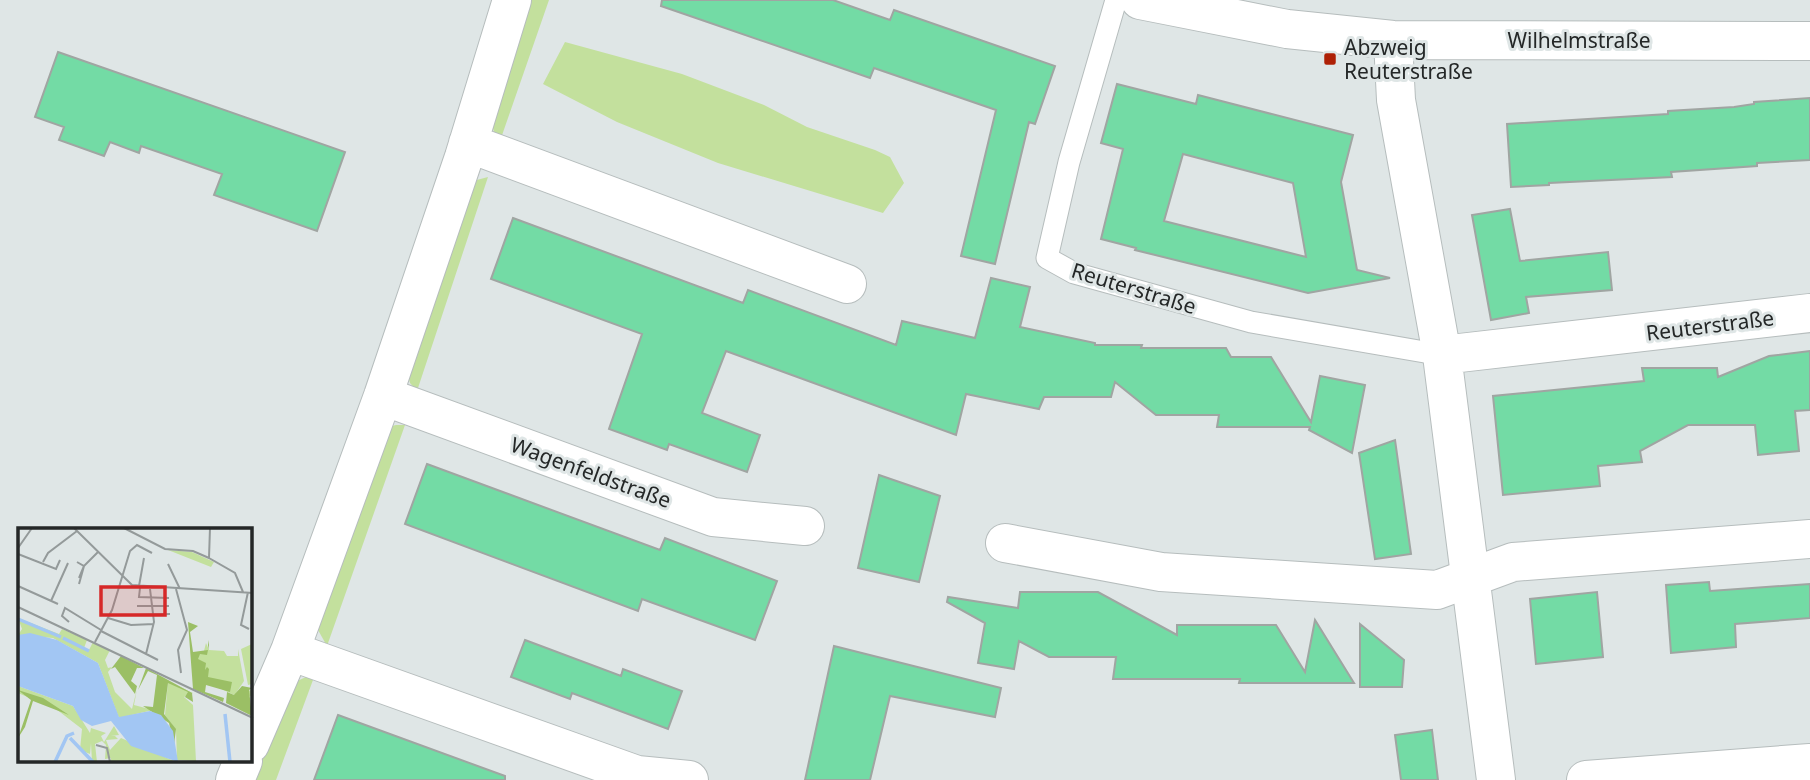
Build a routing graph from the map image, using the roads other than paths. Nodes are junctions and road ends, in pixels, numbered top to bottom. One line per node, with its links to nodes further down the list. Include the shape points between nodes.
1 (512, 0): 6 (street)
2 (1116, 0): 9 (lane, Reuterstraße, via 1069,162 1047,258 1074,273 1251,322)
3 (1140, 0): 4 (street, Wilhelmstraße, via 1287,29)
4 (1393, 40): 5 (street, Wilhelmstraße); 9 (street, via 1396,100)
5 (1810, 41)
6 (468, 143): 7 (street); 10 (street)
7 (847, 284)
8 (1810, 313): 9 (street, Reuterstraße)
9 (1442, 355): 14 (street)
10 (383, 396): 11 (street, Wagenfeldstraße, via 713,517); 15 (street)
11 (805, 526)
12 (1810, 539): 14 (street, via 1513,562)
13 (1005, 543): 14 (street, via 1161,572 1437,590)
14 (1471, 579): 21 (street)
15 (290, 651): 16 (street); 20 (street, via 637,775)
16 (252, 739)
17 (243, 762): 19 (street)
18 (1810, 763): 22 (street)
19 (235, 780)
20 (689, 780)
21 (1496, 780)
22 (1586, 780)

